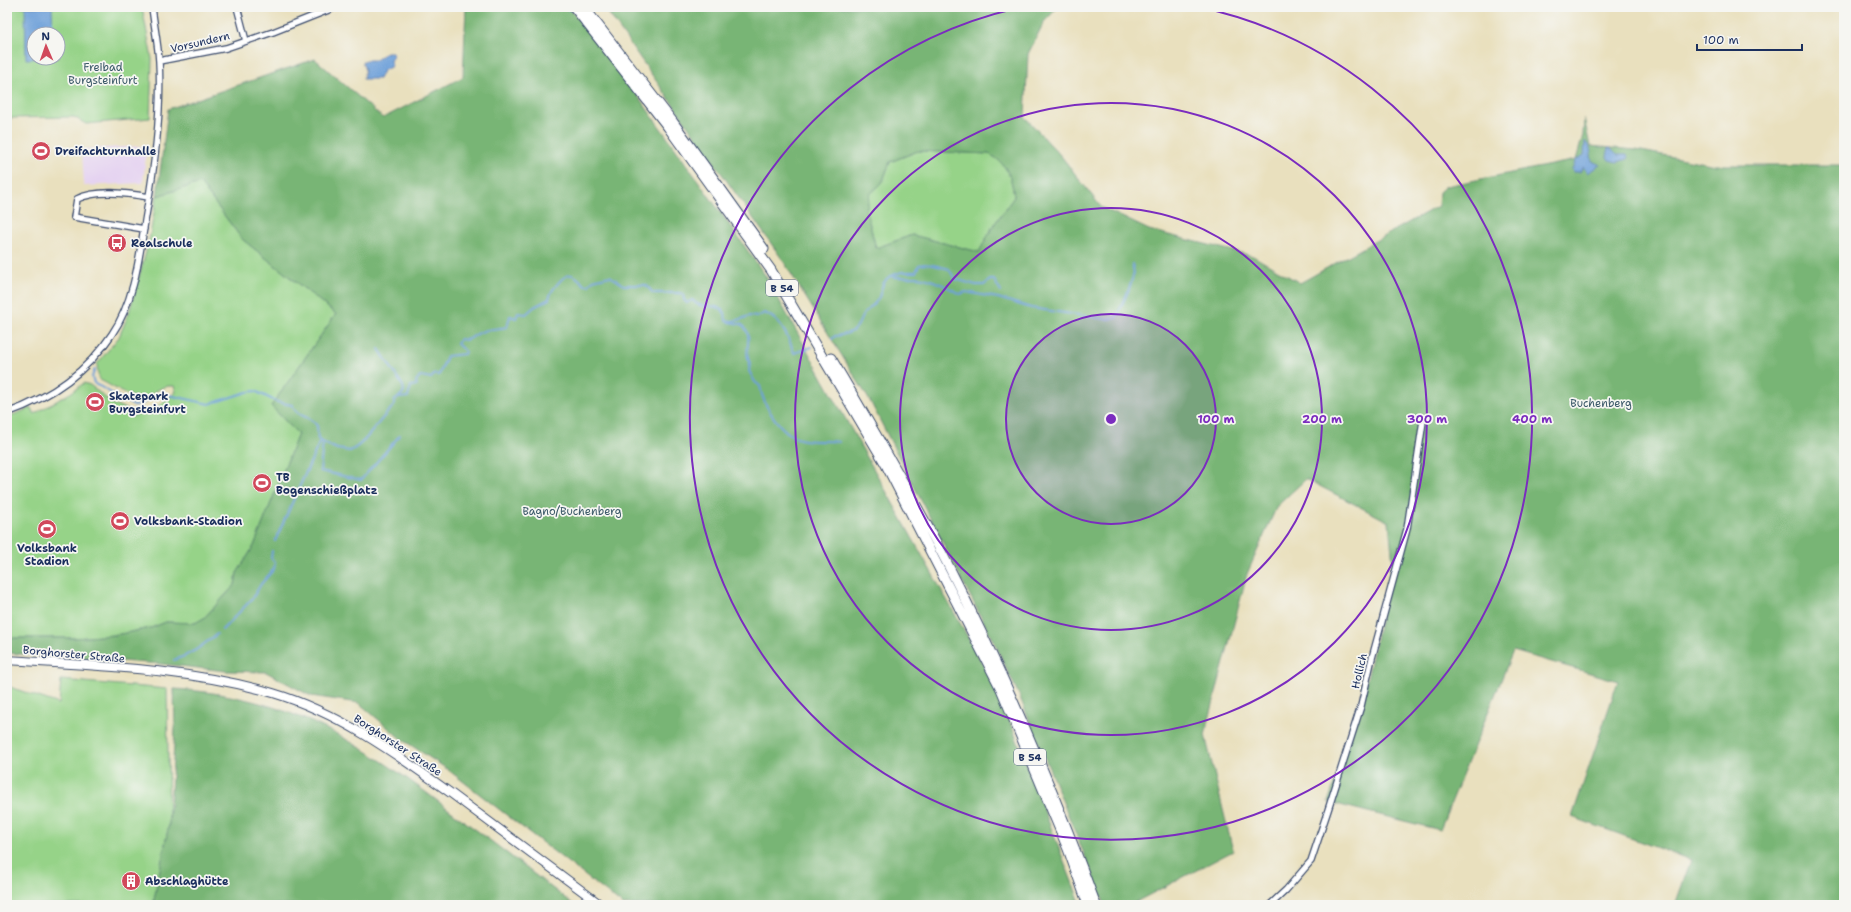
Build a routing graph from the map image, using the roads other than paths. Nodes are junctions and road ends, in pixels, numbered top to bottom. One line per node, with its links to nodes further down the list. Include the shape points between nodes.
1 (152, 7): 7 (street)
2 (237, 7): 6 (street, Vorsundern)
3 (336, 7): 6 (street, Vorsundern)
4 (574, 7): 14 (highway, B 54, via 668,127 772,270 885,463 1001,689 1068,849)
5 (584, 7): 15 (highway, B 54, via 673,122 776,266 891,460 947,563 1008,687 1074,845)
6 (246, 41): 7 (street, Vorsundern, via 226,48)
7 (159, 61): 8 (street, via 156,145)
8 (149, 197): 9 (street); 9 (street, via 99,193 85,195 77,199 74,217)
9 (144, 229): 10 (street, via 129,298 116,328 100,351 86,366 60,386)
10 (7, 413)
11 (1423, 421): 16 (street, Hollich, via 1407,529 1361,706 1311,861)
12 (7, 660): 13 (main road, Borghorster Straße, via 191,675 240,685 301,703 345,723 388,748)
13 (601, 905)
14 (1088, 905)
15 (1096, 905)
16 (1270, 905)

